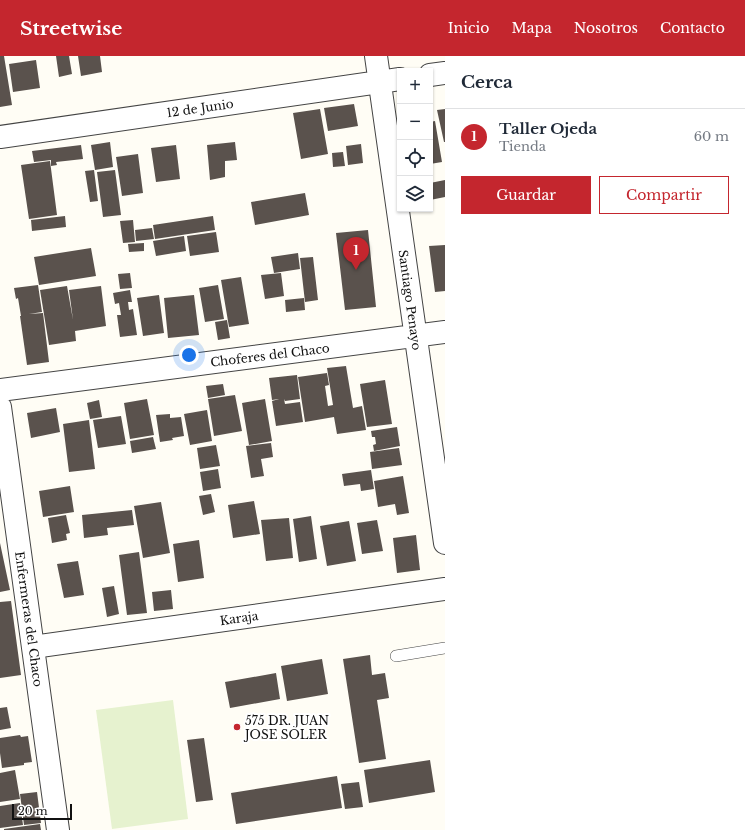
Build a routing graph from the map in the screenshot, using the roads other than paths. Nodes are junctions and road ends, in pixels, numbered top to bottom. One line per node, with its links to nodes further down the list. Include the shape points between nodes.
1 (376, 56): 4 (street, Santiago Penayo)
2 (445, 72): 3 (street)
3 (433, 74)
4 (390, 81): 5 (street, 12 de Junio); 7 (street, Santiago Penayo)
5 (0, 137)
6 (445, 332): 7 (street, Choferes del Chaco)
7 (415, 337): 8 (street, Choferes del Chaco); 10 (street, Santiago Penayo)
8 (0, 390)
9 (0, 407): 12 (street, Enfermeras del Chaco)
10 (445, 543)
11 (445, 589): 12 (street, Karaja)
12 (33, 647): 15 (street, Enfermeras del Chaco)
13 (445, 648): 14 (lane)
14 (396, 656)
15 (58, 830)

